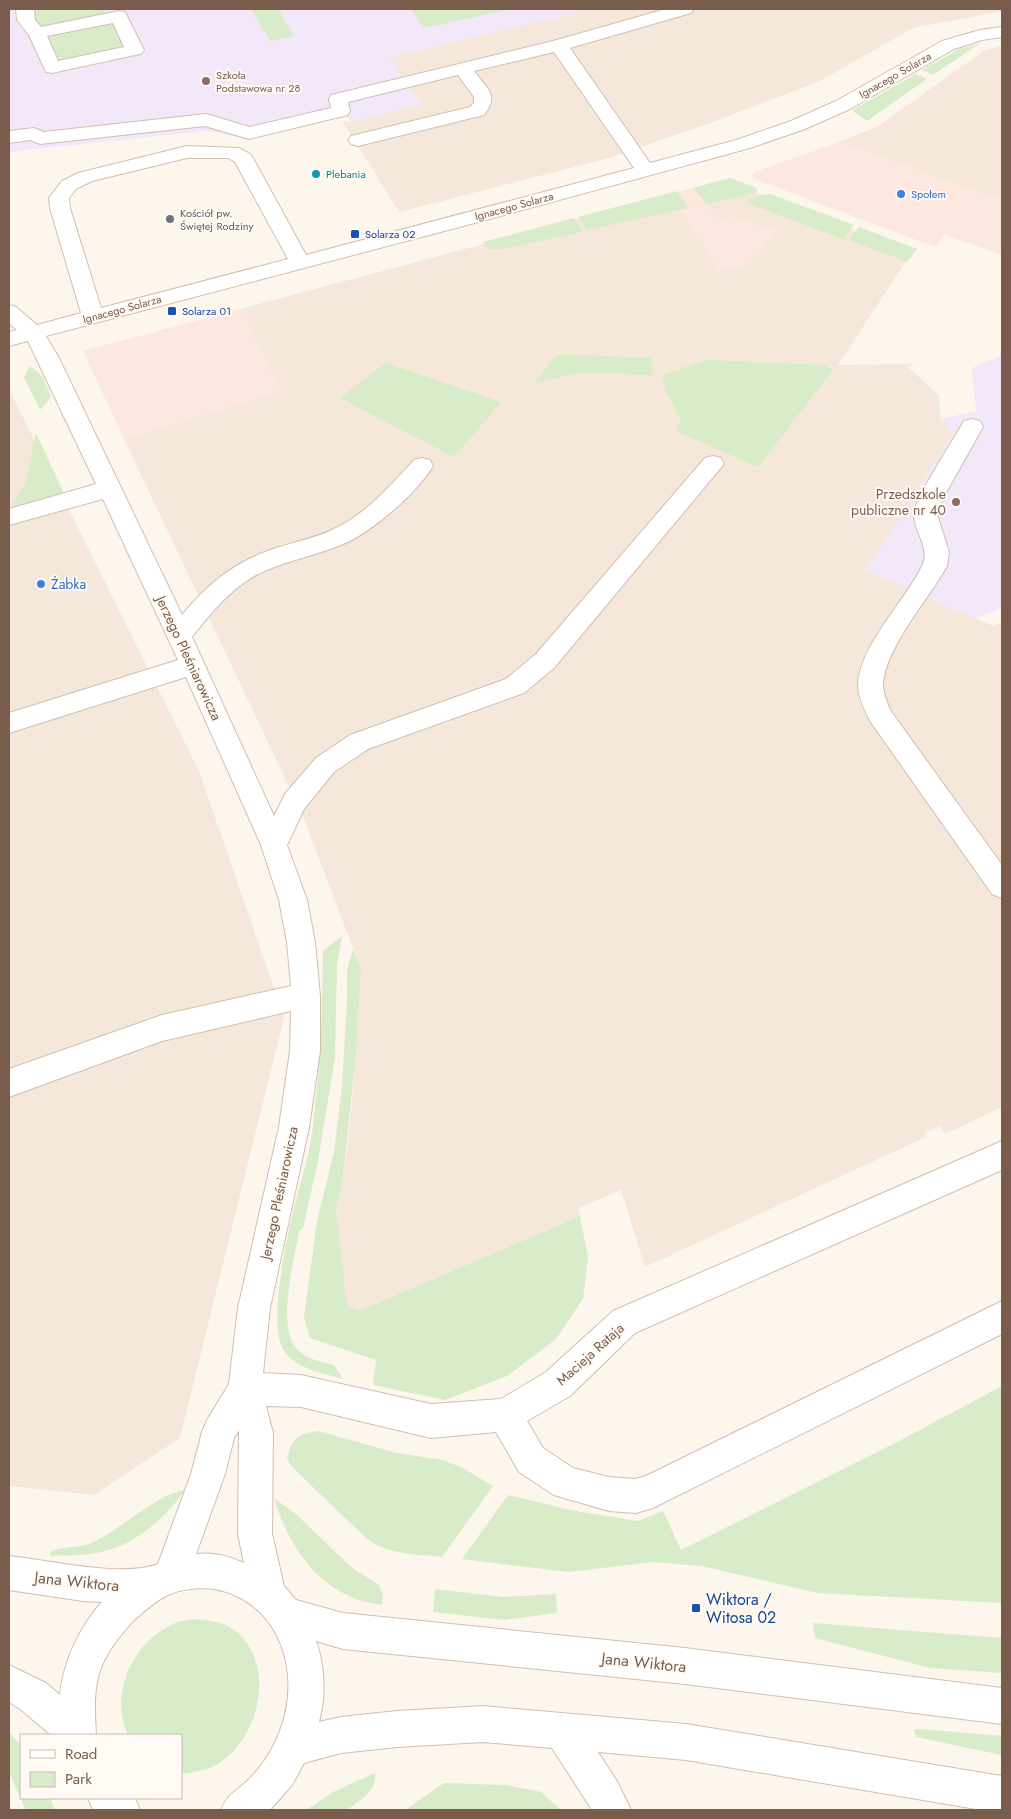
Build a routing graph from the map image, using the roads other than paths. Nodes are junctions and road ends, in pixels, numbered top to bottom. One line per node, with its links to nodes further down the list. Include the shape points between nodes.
1 (20, 9): 4 (street)
2 (25, 9): 6 (street, via 24,18)
3 (685, 9): 7 (street)
4 (9, 11)
5 (1002, 32): 11 (street, Ignacego Solarza, via 948,45 843,105 798,125 743,144)
6 (38, 33): 6 (street, via 52,68 135,50 119,16)
7 (559, 45): 8 (street); 11 (street)
8 (463, 69): 9 (street, via 338,99 341,111 249,133 206,120 40,138 34,134); 10 (street, via 483,97 483,104 477,111)
9 (9, 137)
10 (358, 140)
11 (645, 170): 12 (street, Ignacego Solarza)
12 (300, 262): 14 (street, Ignacego Solarza); 14 (street, via 243,158 232,152 187,152 85,177 69,185 59,198)
13 (9, 312): 15 (street)
14 (93, 317): 15 (street, Ignacego Solarza)
15 (34, 333): 16 (street, Ignacego Solarza); 20 (street, Jerzego Pleśniarowicza)
16 (9, 338)
17 (972, 427): 26 (street, via 925,514 937,552 935,566 878,658 870,681 879,714)
18 (713, 464): 25 (street, via 546,661 515,686 359,742 325,764 294,802)
19 (422, 466): 22 (street, via 374,514 342,535 261,562 220,586)
20 (109, 489): 21 (street); 22 (street, Jerzego Pleśniarowicza)
21 (9, 517)
22 (179, 636): 23 (street, Jerzego Pleśniarowicza)
23 (193, 665): 24 (street); 25 (street, Jerzego Pleśniarowicza)
24 (9, 723)
25 (274, 845): 27 (street, Jerzego Pleśniarowicza, via 293,900)
26 (1002, 886)
27 (306, 996): 28 (street, via 162,1028); 31 (street, Jerzego Pleśniarowicza, via 305,1051 294,1127 254,1308)
28 (9, 1083)
29 (1002, 1155): 32 (street, Macieja Rataja, via 624,1322 558,1384)
30 (1002, 1317): 32 (street, via 636,1496 608,1494 566,1483 531,1460)
31 (244, 1390): 32 (street, Macieja Rataja, via 301,1391 431,1421); 34 (street, Jerzego Pleśniarowicza, via 219,1432 204,1483); 35 (street, Jerzego Pleśniarowicza, via 256,1433 255,1534)
32 (505, 1415)
33 (9, 1573): 34 (street, Jana Wiktora, via 83,1584)
34 (159, 1581): 35 (street, via 197,1570 223,1572 247,1581); 40 (street, via 120,1607 99,1634 84,1666 77,1700)
35 (277, 1605): 37 (street, Jana Wiktora, via 343,1631 685,1666); 41 (street, Jerzego Pleśniarowicza, via 300,1644 306,1677 304,1712)
36 (9, 1683): 39 (street, via 33,1696)
37 (1002, 1706)
38 (563, 1732): 41 (street, via 483,1724 341,1735); 42 (street, via 686,1742); 46 (street)
39 (77, 1734)
40 (78, 1734)
41 (294, 1747): 45 (street, Jerzego Pleśniarowicza, via 276,1778 251,1804)
42 (1002, 1795)
43 (106, 1799): 44 (street)
44 (121, 1810)
45 (240, 1810)
46 (612, 1810)

